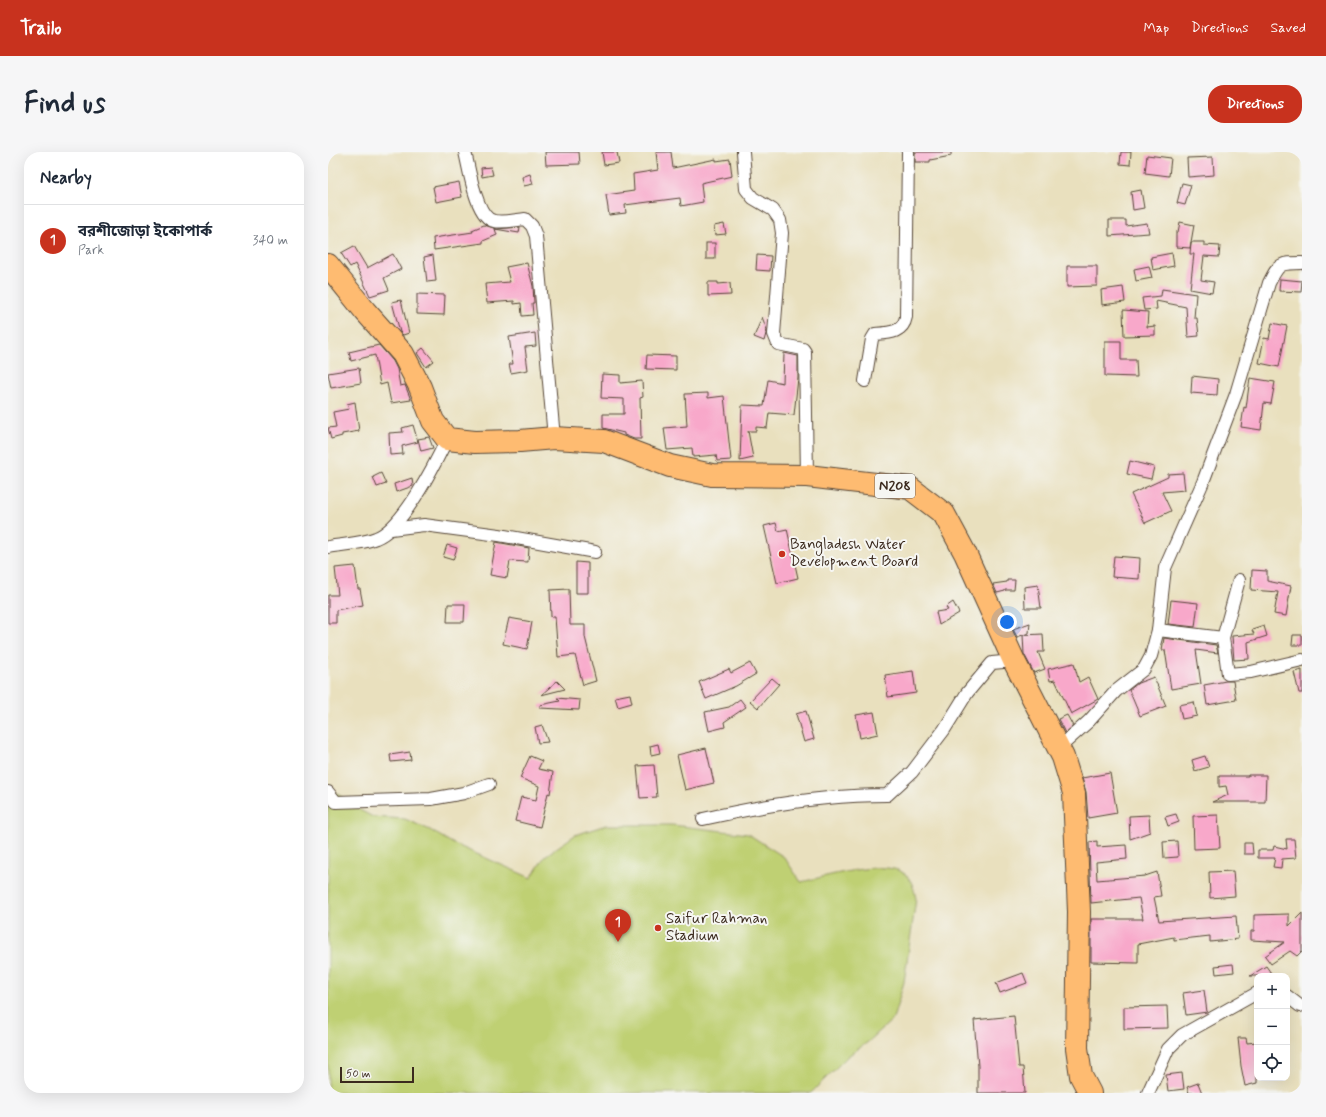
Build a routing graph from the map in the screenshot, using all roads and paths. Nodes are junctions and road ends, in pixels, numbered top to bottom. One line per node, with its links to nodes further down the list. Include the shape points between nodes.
1 (465, 152): 7 (street, via 479,208 486,218 494,221 526,219 536,236)
2 (743, 152): 9 (street, via 746,188 753,198 773,210 780,220 782,233 774,334 778,344 803,349 805,352)
3 (908, 152): 6 (street, via 906,317 904,325 897,332 875,334)
4 (1302, 263): 14 (street, via 1282,263 1277,267 1269,283 1236,394 1203,482 1165,568)
5 (328, 265): 8 (highway, via 403,354 434,421)
6 (865, 381)
7 (554, 438): 8 (highway, N208, via 475,442); 9 (highway, N208, via 604,441 670,466 712,475)
8 (447, 439): 10 (street, via 433,469)
9 (808, 476): 17 (highway, N208, via 910,488 944,514 965,553)
10 (391, 529): 11 (street, via 377,538); 12 (street, via 424,525)
11 (328, 547)
12 (595, 552)
13 (1239, 580): 15 (street)
14 (1158, 630): 15 (street); 18 (street, via 1151,656 1144,669 1116,691 1089,721)
15 (1222, 638): 16 (street, via 1228,674 1251,672)
16 (1302, 660)
17 (1014, 661): 18 (highway, N208); 21 (street, via 992,663 967,693 944,730 912,772 887,795 847,795 793,801)
18 (1059, 748): 25 (highway, N208, via 1074,793 1079,912 1077,1048 1081,1076)
19 (489, 784): 20 (street, via 464,793 431,799 336,802)
20 (328, 792)
21 (703, 819)
22 (1254, 995): 26 (street, via 1182,1035 1168,1049)
23 (1290, 998): 24 (street)
24 (1300, 1006)
25 (1090, 1093)
26 (1148, 1093)

